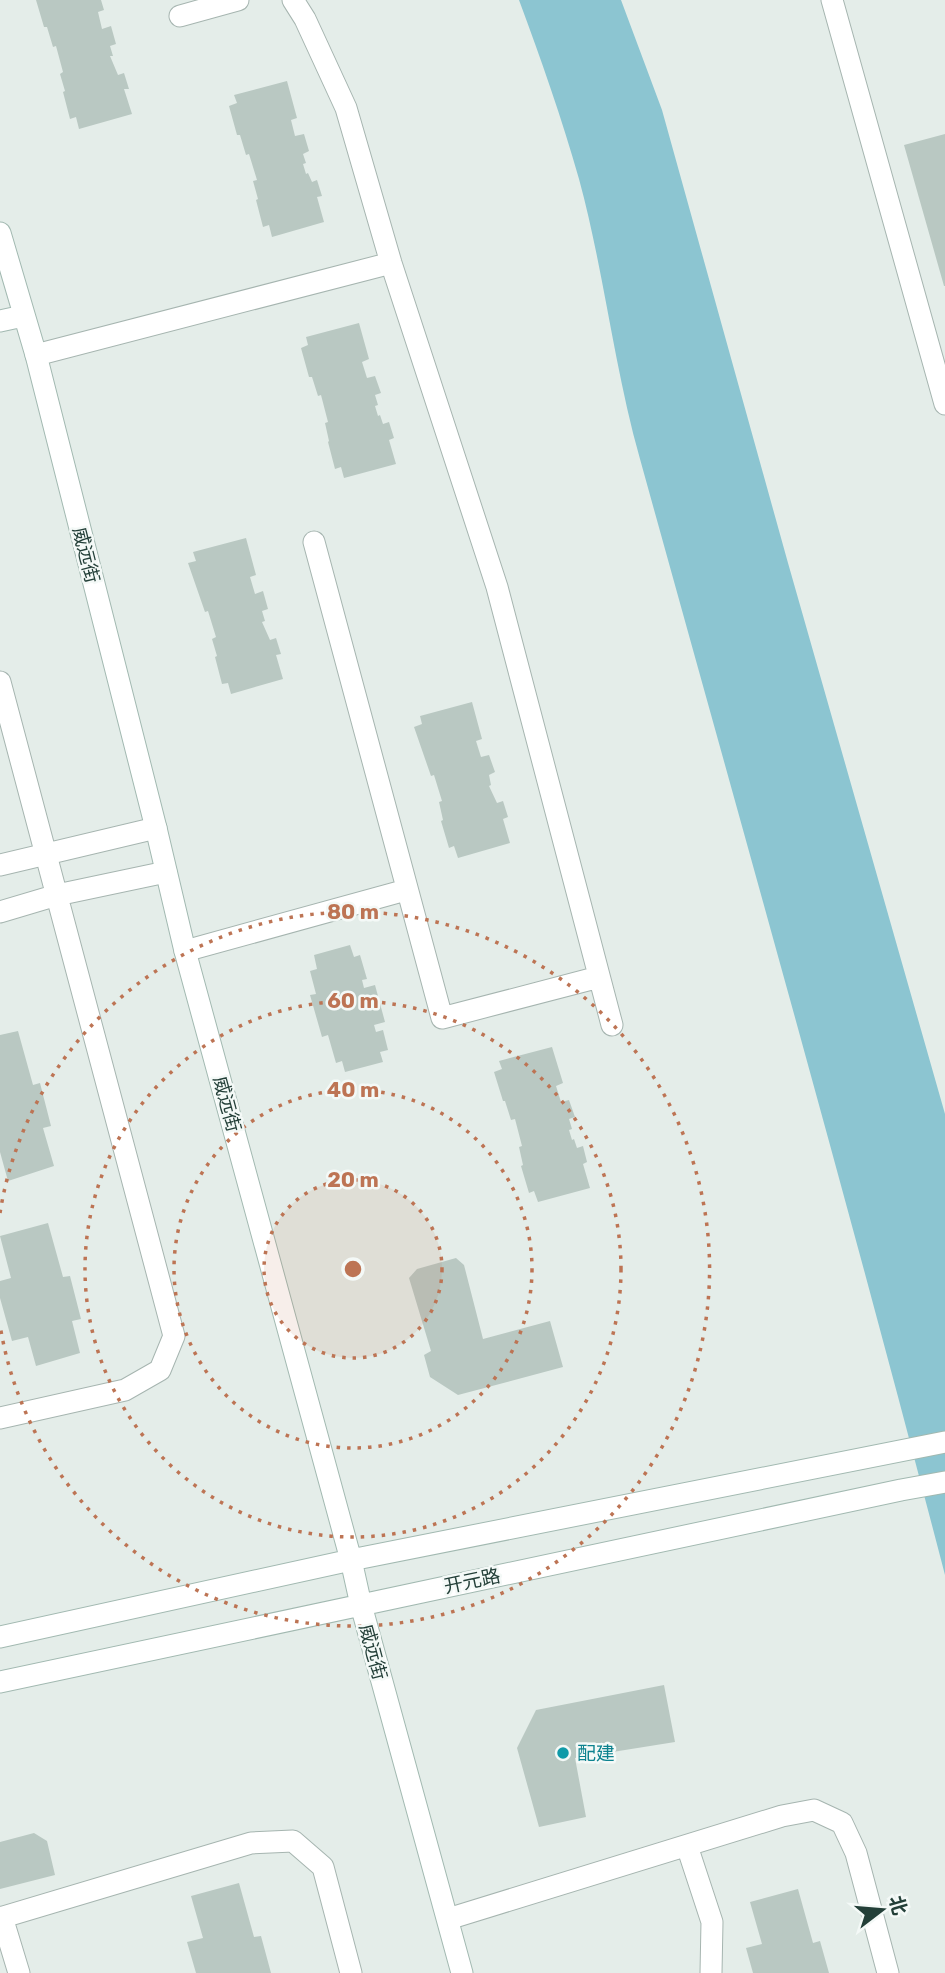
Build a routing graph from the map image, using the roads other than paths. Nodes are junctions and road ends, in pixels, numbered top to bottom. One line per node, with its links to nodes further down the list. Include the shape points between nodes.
1 (238, 0): 4 (street)
2 (293, 0): 6 (street, via 346,108)
3 (832, 0): 10 (street)
4 (180, 16)
5 (0, 233): 7 (street, 威远街)
6 (391, 263): 9 (street); 21 (street, via 497,587)
7 (23, 316): 8 (street); 9 (street, 威远街)
8 (0, 321)
9 (36, 355): 13 (street, 威远街)
10 (945, 404)
11 (314, 542): 17 (street)
12 (0, 682): 14 (street)
13 (156, 828): 14 (street); 16 (street, 威远街)
14 (45, 853): 15 (street); 18 (street)
15 (0, 865)
16 (166, 872): 18 (street); 20 (street, 威远街)
17 (406, 890): 20 (street); 21 (street, via 442,1018)
18 (57, 895): 19 (street); 23 (street, via 174,1336 160,1370 125,1390)
19 (0, 912)
20 (185, 951): 26 (street, 威远街)
21 (599, 977): 22 (street)
22 (612, 1025)
23 (0, 1418)
24 (945, 1442): 26 (street)
25 (945, 1482): 27 (street, 开元路)
26 (351, 1560): 27 (street, 威远街); 28 (street)
27 (360, 1605): 29 (street, 开元路); 32 (street, 威远街)
28 (0, 1637)
29 (0, 1682)
30 (687, 1846): 32 (street); 36 (street, via 712,1922); 37 (street, via 814,1810 842,1823 856,1853)
31 (1, 1918): 33 (street); 34 (street, via 251,1843 293,1841 323,1867)
32 (448, 1919): 35 (street, 威远街)
33 (19, 1973)
34 (351, 1973)
35 (462, 1973)
36 (711, 1973)
37 (888, 1973)

